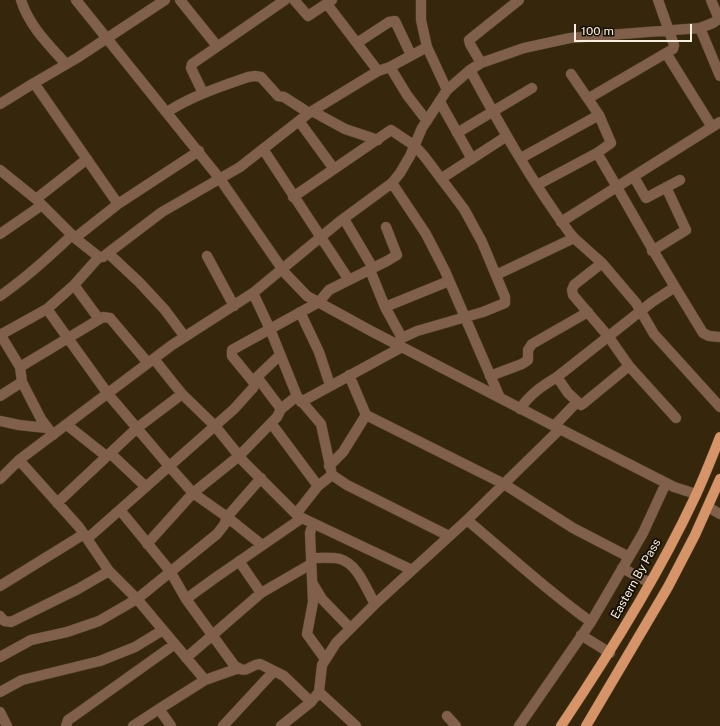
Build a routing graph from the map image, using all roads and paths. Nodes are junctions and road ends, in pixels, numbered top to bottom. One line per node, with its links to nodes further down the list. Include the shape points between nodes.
1 (21, 0): 22 (street, via 36,30)
2 (76, 0): 15 (street)
3 (165, 0): 15 (street)
4 (180, 0): 17 (street)
5 (285, 0): 17 (street)
6 (294, 0): 11 (street, via 308,16)
7 (421, 0): 18 (street, via 421,20)
8 (519, 0): 21 (street, via 469,40)
9 (658, 0): 14 (street)
10 (711, 0): 12 (street)
11 (330, 2): 16 (street)
12 (719, 18): 13 (street)
13 (700, 28): 14 (street); 27 (street)
14 (670, 31): 19 (street, via 674,47); 21 (street, via 570,38 524,48)
15 (106, 39): 22 (street); 35 (street)
16 (357, 43): 20 (street, via 389,22 395,21); 25 (street)
17 (217, 46): 31 (street, via 191,66)
18 (427, 47): 20 (street); 30 (street)
19 (666, 53): 32 (street); 41 (street)
20 (411, 55): 23 (street)
21 (480, 63): 24 (street)
22 (66, 64): 28 (street)
23 (390, 67): 25 (street); 40 (street)
24 (470, 70): 30 (street); 37 (street)
25 (378, 71): 36 (street)
26 (571, 74): 32 (street)
27 (720, 76)
28 (34, 83): 34 (street); 50 (street)
29 (532, 88): 37 (street)
30 (447, 90): 33 (street)
31 (203, 92): 35 (street); 36 (street, via 248,77 261,77 278,96)
32 (589, 98): 38 (street)
33 (440, 102): 40 (street); 42 (street)
34 (0, 104)
35 (167, 112): 47 (street)
36 (311, 112): 39 (street); 44 (street, via 345,129)
37 (493, 112): 42 (street); 43 (street)
38 (599, 115): 48 (street, via 611,143); 49 (street)
39 (299, 121): 46 (street); 52 (street)
40 (427, 121): 45 (street)
41 (716, 124): 54 (street)
42 (457, 133): 51 (street)
43 (507, 136): 49 (street); 51 (street)
44 (378, 140): 45 (street, via 391,130); 52 (street)
45 (415, 146): 55 (street); 58 (street)
46 (263, 149): 56 (street); 62 (street)
47 (199, 151): 56 (street); 65 (street)
48 (597, 153): 59 (street); 61 (street)
49 (521, 158): 59 (street)
50 (87, 159): 64 (street); 65 (street)
51 (472, 159): 55 (street)
52 (334, 169): 62 (street)
53 (0, 170): 64 (street)
54 (634, 177): 61 (street); 63 (street)
55 (442, 178): 80 (street, via 464,209)
56 (220, 179): 75 (street, via 162,212); 79 (street)
57 (680, 180): 60 (street)
58 (392, 182): 67 (street); 82 (street, via 426,234)
59 (537, 185): 68 (street)
60 (666, 186): 63 (street); 74 (street, via 686,230)
61 (618, 188): 66 (street); 68 (street)
62 (293, 198): 72 (street)
63 (646, 198): 66 (street)
64 (39, 202): 70 (street); 71 (street)
65 (118, 204): 71 (street)
66 (629, 207): 74 (street)
67 (344, 219): 72 (street); 78 (street)
68 (561, 222): 73 (street)
69 (386, 227): 78 (street, via 397,255)
70 (0, 234)
71 (73, 236): 75 (street); 86 (street)
72 (320, 237): 79 (street); 81 (street)
73 (574, 238): 77 (street); 80 (street)
74 (652, 251): 84 (street)
75 (104, 255): 83 (street); 99 (street, via 150,293)
76 (207, 256): 88 (street)
77 (602, 263): 91 (street); 93 (street, via 574,285 572,290 573,295)
78 (372, 269): 81 (street); 89 (street)
79 (282, 270): 85 (street); 87 (street, via 308,296)
80 (496, 275): 94 (street, via 505,297 505,304)
81 (349, 280): 87 (street, via 328,290)
82 (449, 282): 89 (street); 94 (street)
83 (74, 285): 90 (street); 95 (street)
84 (675, 288): 91 (street); 100 (street, via 703,333)
85 (253, 293): 88 (street); 96 (street)
86 (0, 296)
87 (319, 302): 92 (street); 102 (street)
88 (234, 306): 99 (street)
89 (385, 307): 102 (street)
90 (47, 309): 97 (street); 101 (street)
91 (642, 311): 98 (street); 121 (street, via 654,334)
92 (300, 312): 96 (street); 114 (street)
93 (588, 312): 98 (street); 110 (street, via 532,344 528,350 528,360 522,364)
94 (464, 317): 102 (street, via 417,331); 110 (street)
95 (99, 318): 101 (street); 106 (street, via 110,318)
96 (270, 329): 105 (street); 112 (street, via 232,350 232,356)
97 (0, 335): 103 (street)
98 (608, 336): 107 (street); 111 (street)
99 (185, 337): 106 (street)
100 (720, 337)
101 (68, 338): 108 (street); 115 (street)
102 (400, 343): 109 (street); 118 (street)
103 (9, 349): 104 (street); 108 (street)
104 (0, 355)
105 (280, 355): 112 (street); 119 (street)
106 (151, 361): 115 (street); 116 (street)
107 (629, 366): 120 (street, via 584,403 581,405); 125 (street)
108 (20, 367): 113 (street)
109 (348, 375): 114 (street); 124 (street)
110 (490, 376): 118 (street)
111 (557, 377): 120 (street); 123 (street, via 526,400)
112 (256, 380): 122 (street); 129 (street, via 253,388)
113 (22, 382): 117 (street); 132 (street)
114 (330, 385): 119 (street)
115 (108, 394): 128 (street); 130 (street)
116 (182, 394): 129 (street); 130 (street)
117 (0, 396)
118 (500, 398): 123 (street)
119 (299, 399): 122 (street); 138 (street, via 321,424)
120 (576, 402): 131 (street)
121 (720, 407)
122 (281, 409): 127 (street)
123 (520, 409): 131 (street)
124 (366, 415): 138 (street); 143 (street)
125 (676, 418)
126 (0, 421): 132 (street)
127 (271, 423): 135 (street); 144 (street)
128 (67, 425): 132 (street); 134 (street)
129 (215, 426): 135 (street); 137 (street)
130 (137, 428): 134 (street); 137 (street)
131 (557, 428): 142 (street); 143 (street)
132 (50, 432): 136 (street)
133 (720, 437): 147 (main road, Eastern By Pass)
134 (108, 455): 145 (street); 148 (street)
135 (239, 456): 139 (street); 146 (street)
136 (19, 460): 140 (street); 148 (street)
137 (169, 466): 145 (street); 146 (street)
138 (330, 470): 144 (street); 157 (street, via 347,485)
139 (261, 478): 152 (street); 153 (street)
140 (0, 479)
141 (720, 479): 149 (main road)
142 (666, 483): 147 (street); 160 (street)
143 (504, 484): 154 (street); 160 (street, via 573,528)
144 (318, 486): 152 (street)
145 (146, 487): 150 (street)
146 (194, 493): 153 (street); 158 (street)
147 (696, 494): 167 (main road, Eastern By Pass)
148 (57, 503): 156 (street)
149 (708, 507): 151 (street); 204 (main road, via 668,588)
150 (120, 510): 156 (street); 158 (street)
151 (720, 514)
152 (299, 516): 155 (street); 159 (street)
153 (227, 517): 159 (street); 166 (street, via 217,534)
154 (467, 520): 157 (street); 175 (street, via 560,600)
155 (313, 522): 162 (street, via 310,533); 165 (street)
156 (86, 536): 164 (street); 169 (street)
157 (449, 536): 165 (street)
158 (148, 544): 166 (street)
159 (262, 546): 161 (street)
160 (630, 557): 163 (street)
161 (239, 561): 170 (street); 172 (street)
162 (311, 561): 168 (street); 170 (street); 173 (street, via 341,560 350,564)
163 (622, 568): 167 (street); 175 (street)
164 (109, 570): 171 (street); 174 (street, via 78,589 11,622 4,621)
165 (412, 570): 173 (street)
166 (170, 571): 171 (street); 172 (street)
167 (650, 583): 181 (main road, Eastern By Pass)
168 (312, 584): 176 (street, via 322,599); 184 (street, via 313,602 307,634)
169 (0, 586)
170 (261, 593): 178 (street)
171 (137, 599): 177 (street); 182 (street, via 99,621 31,640)
172 (186, 600): 178 (street)
173 (375, 604): 176 (street)
174 (0, 616)
175 (591, 622): 179 (street)
176 (350, 628): 184 (street)
177 (163, 630): 180 (street); 188 (street, via 135,647 100,661 22,680)
178 (213, 634): 183 (street); 185 (street)
179 (581, 635): 181 (street); 202 (street)
180 (175, 644): 183 (street); 195 (street, via 68,720)
181 (610, 653): 203 (main road, Eastern By Pass)
182 (0, 657)
183 (186, 658): 187 (street)
184 (325, 659): 189 (street)
185 (239, 668): 186 (street, via 248,670 260,664); 187 (street)
186 (274, 671): 190 (street, via 284,676); 198 (street)
187 (205, 680): 191 (street)
188 (0, 692)
189 (319, 692): 190 (street); 200 (street)
190 (310, 702): 199 (street)
191 (159, 709): 196 (street); 197 (street)
192 (0, 712): 194 (street)
193 (447, 716): 201 (street)
194 (7, 726)
195 (66, 726)
196 (133, 726)
197 (170, 726)
198 (223, 726)
199 (281, 726)
200 (356, 726)
201 (456, 726)
202 (519, 726)
203 (561, 726)
204 (586, 726)

